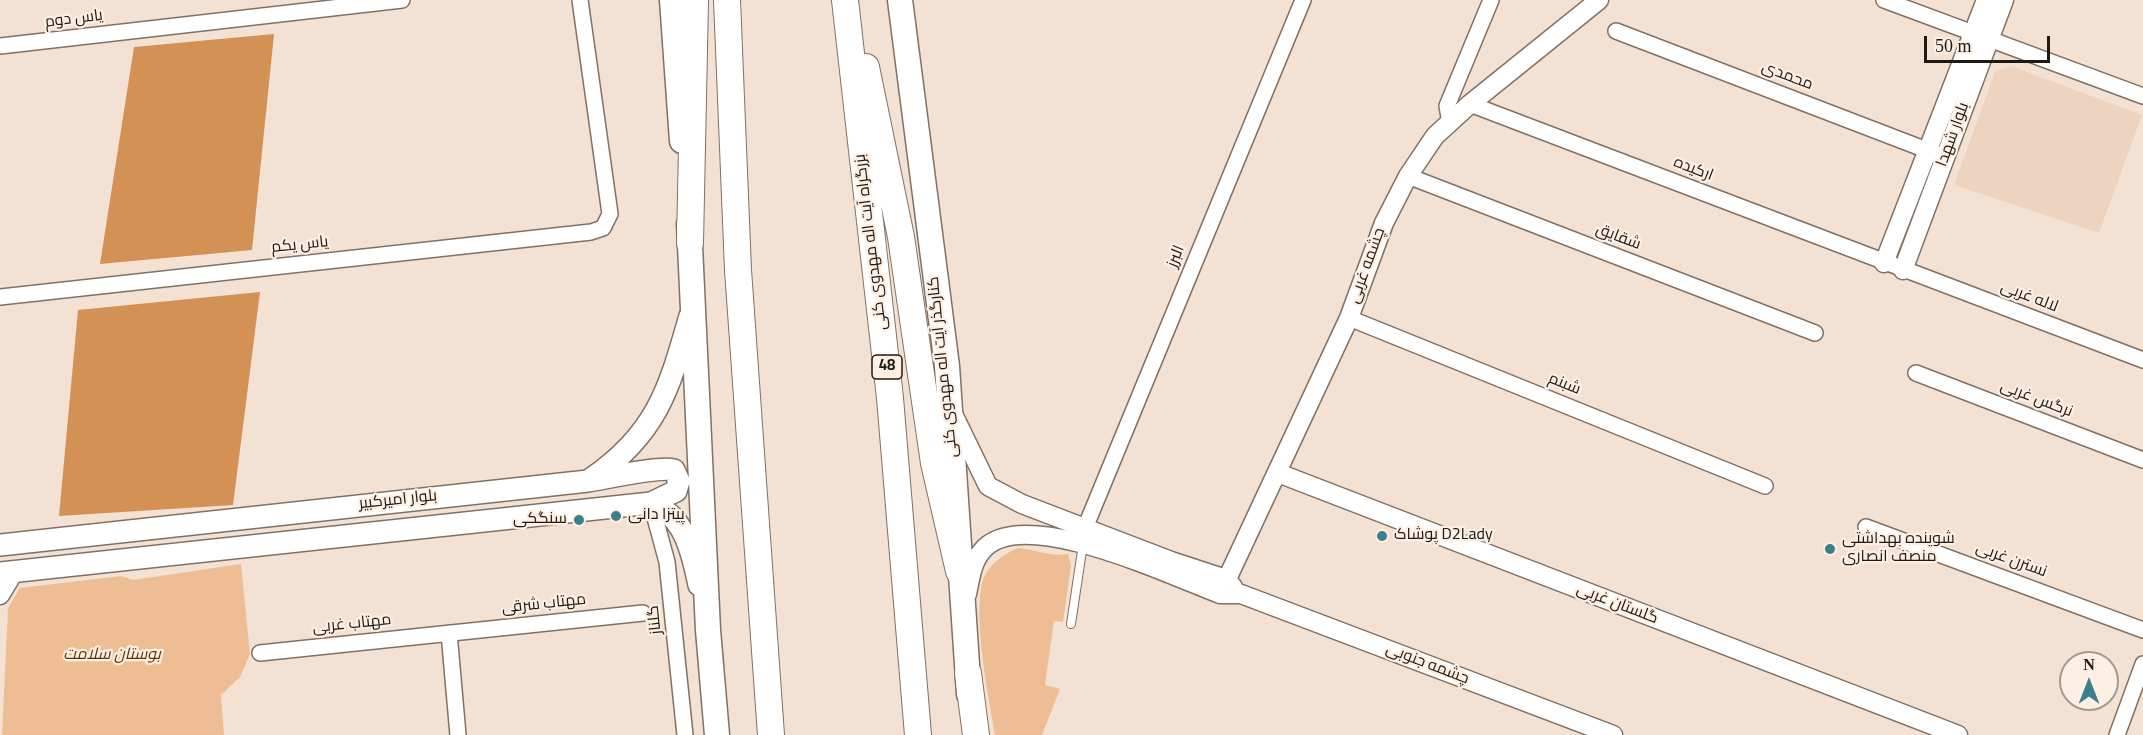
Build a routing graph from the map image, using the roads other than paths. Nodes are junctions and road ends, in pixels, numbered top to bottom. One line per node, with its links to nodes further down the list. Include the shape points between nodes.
1 (402, 0): 16 (street, یاس دوم)
2 (580, 0): 26 (street, یاس یکم, via 610,214 603,228)
3 (672, 0): 23 (main road)
4 (694, 0): 23 (highway)
5 (727, 0): 57 (highway, via 738,270)
6 (847, 0): 41 (highway, via 876,111 901,237 934,463); 58 (highway, بزرگراه آیت اله مهدوی کنی / 48, via 890,398)
7 (900, 0): 32 (main road, کنارگذر آیت اله مهدوی کنی)
8 (1303, 0): 39 (street, البرز)
9 (1491, 0): 19 (street, via 1447,105)
10 (1599, 0): 18 (street, چشمه غربی)
11 (1884, 0): 15 (street)
12 (1986, 0): 15 (street, بلوار شهدا)
13 (2004, 0): 15 (street, بلوار شهدا)
14 (1616, 31): 20 (street, محمدی)
15 (1981, 36): 17 (street); 20 (street, بلوار شهدا); 21 (street, بلوار شهدا)
16 (0, 46)
17 (2143, 96)
18 (1470, 104): 19 (street, چشمه غربی); 24 (street, ارکیده)
19 (1450, 123): 22 (street, چشمه غربی, via 1435,136)
20 (1928, 151): 21 (street, محمدی); 24 (street, بلوار شهدا)
21 (1945, 157): 25 (street, بلوار شهدا)
22 (1408, 176): 28 (street, چشمه غربی, via 1384,222); 29 (street, شقایق)
23 (690, 243): 27 (main road)
24 (1884, 263): 25 (street, ارکیده)
25 (1903, 270): 30 (street, لاله غربی)
26 (0, 297)
27 (693, 307): 35 (main road, via 676,365 652,420 629,450); 48 (main road)
28 (1349, 318): 34 (street, چشمه غربی); 36 (street, شبنم)
29 (1815, 333)
30 (2143, 360)
31 (1917, 374): 33 (street, نرگس غربی)
32 (950, 409): 39 (street, چشمه جنوبی, via 988,486); 41 (main road, کنارگذر آیت اله مهدوی کنی)
33 (2143, 460)
34 (1278, 473): 43 (street, چشمه غربی); 61 (street, گلستان غربی)
35 (588, 481): 37 (main road, بلوار امیرکبیر, via 663,468 674,470 679,481 676,491); 40 (main road, بلوار امیرکبیر)
36 (1765, 486)
37 (651, 502): 42 (main road, بلوار امیرکبیر); 48 (main road, via 663,507 683,530); 55 (street, گلناز, via 668,573)
38 (1866, 527): 49 (street, نسترن غربی)
39 (1084, 535): 43 (street, چشمه جنوبی); 46 (street, چشمه جنوبی, via 1029,533 998,538 982,551 973,568); 47 (lane)
40 (0, 545)
41 (959, 571): 46 (main road, کنارگذر آیت اله مهدوی کنی)
42 (7, 572): 44 (street)
43 (1223, 586): 60 (street, چشمه جنوبی)
44 (0, 595)
45 (643, 613): 50 (street, مهتاب شرقی)
46 (963, 614): 53 (main road, کنارگذر آیت اله مهدوی کنی)
47 (1071, 624)
48 (708, 630): 56 (main road)
49 (2143, 630)
50 (448, 633): 51 (street, مهتاب غربی); 54 (street)
51 (260, 653)
52 (2143, 664): 62 (street)
53 (968, 674): 59 (highway)
54 (459, 735)
55 (685, 735)
56 (717, 735)
57 (771, 735)
58 (918, 735)
59 (974, 735)
60 (1613, 735)
61 (1958, 735)
62 (2117, 735)

